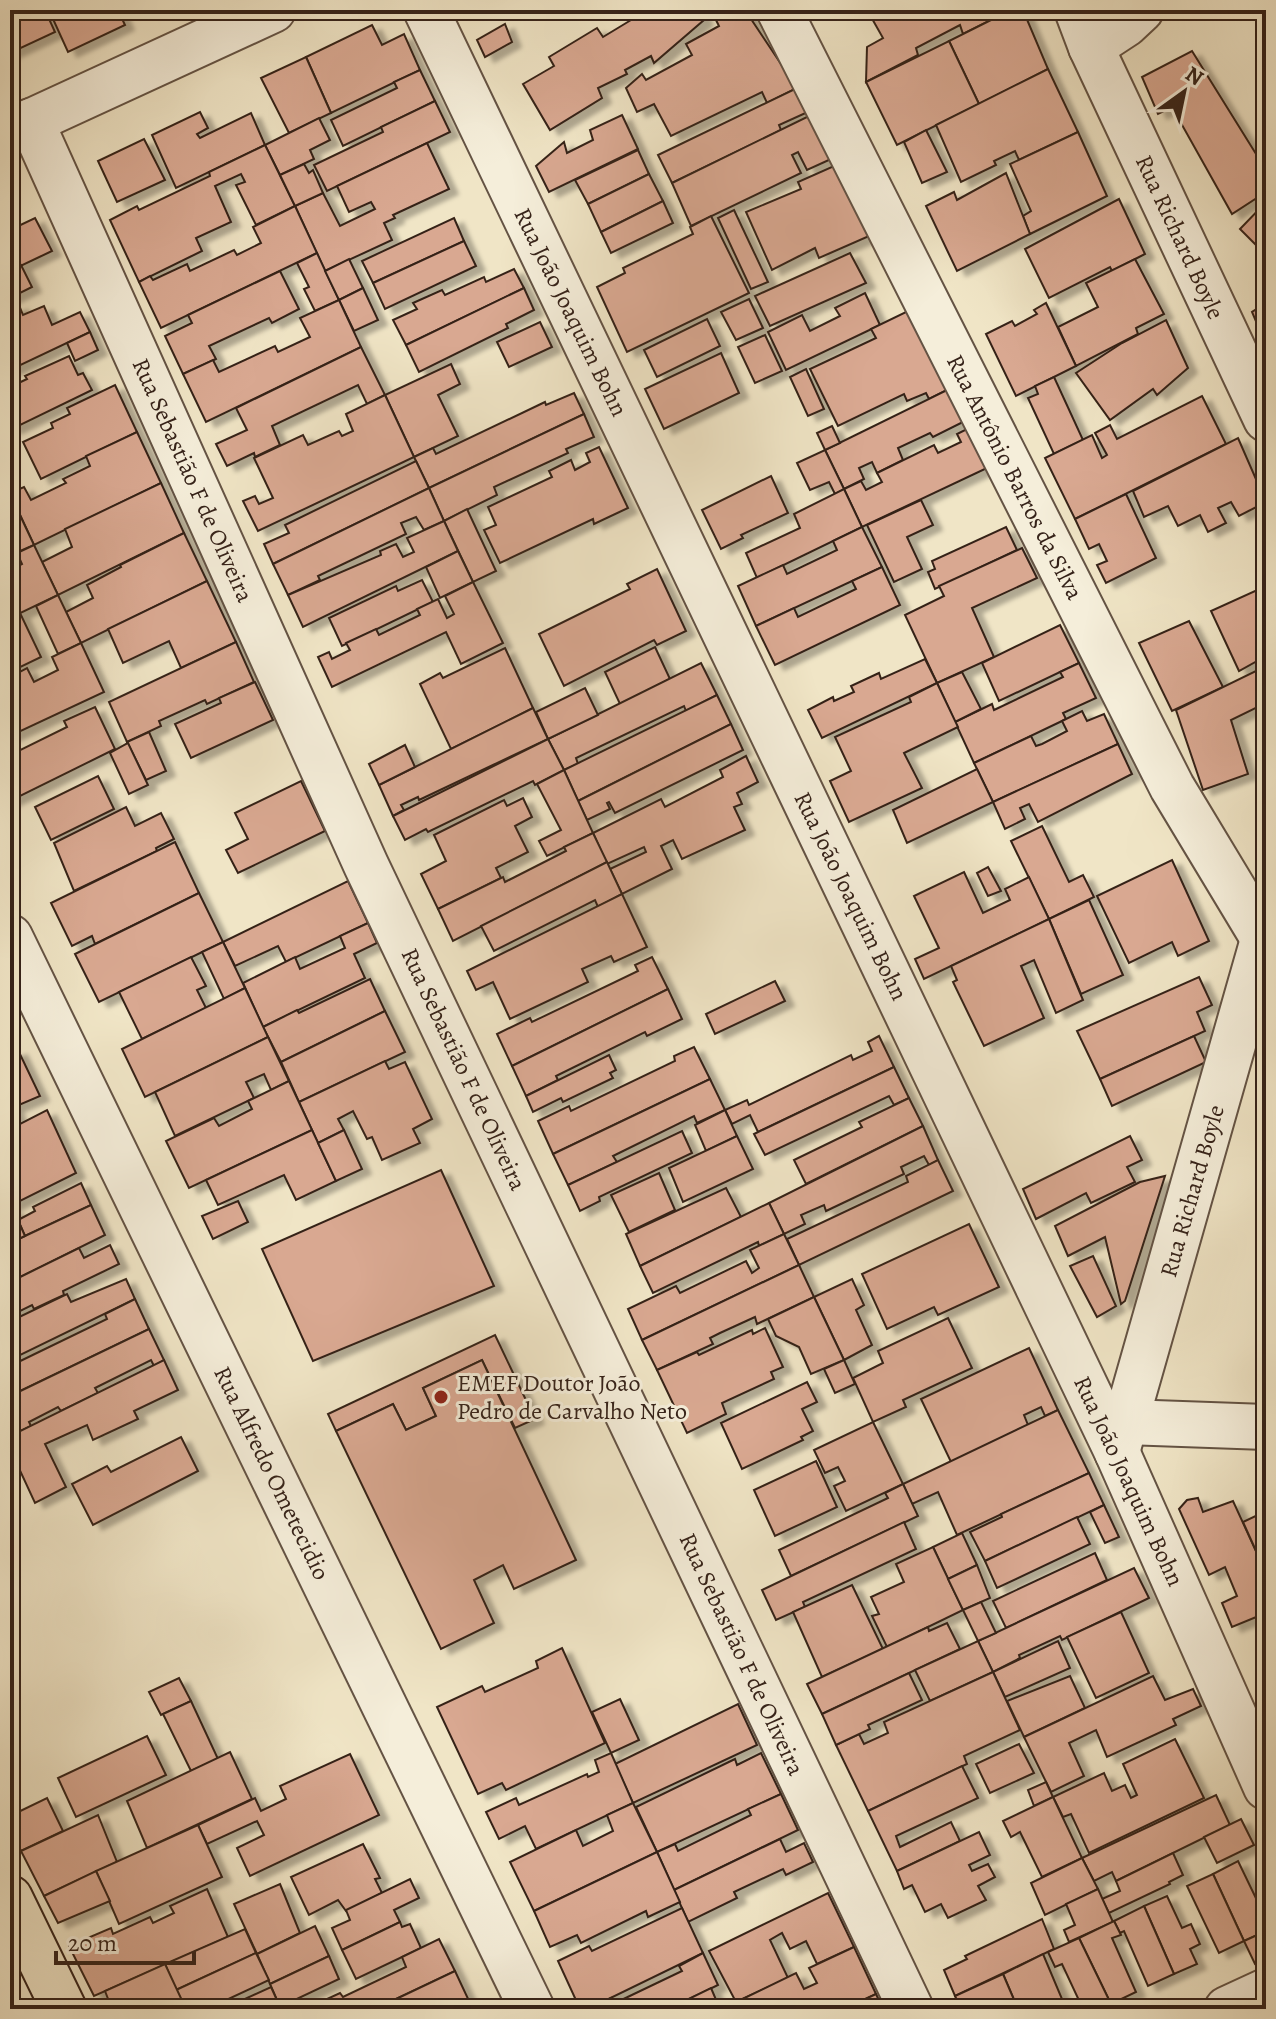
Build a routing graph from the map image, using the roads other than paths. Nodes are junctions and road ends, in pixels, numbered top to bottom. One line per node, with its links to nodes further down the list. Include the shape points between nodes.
1 (273, 10): 6 (street)
2 (426, 10): 11 (street, Rua João Joaquim Bohn)
3 (779, 10): 8 (street, Rua Antônio Barros da Silva, via 1172,787)
4 (1141, 10): 5 (street)
5 (1084, 28): 7 (street, Rua Richard Boyle)
6 (20, 126): 17 (street, Rua Sebastião F de Oliveira)
7 (1266, 419)
8 (1265, 933): 11 (street, Rua Richard Boyle)
9 (10, 937): 16 (street, Rua Alfredo Ometecidio)
10 (1266, 1427): 11 (street)
11 (1122, 1437): 12 (street, Rua João Joaquim Bohn)
12 (1266, 1787)
13 (10, 1898): 15 (main road)
14 (1266, 1991): 18 (street)
15 (64, 2009)
16 (532, 2009)
17 (911, 2009)
18 (1227, 2009)

